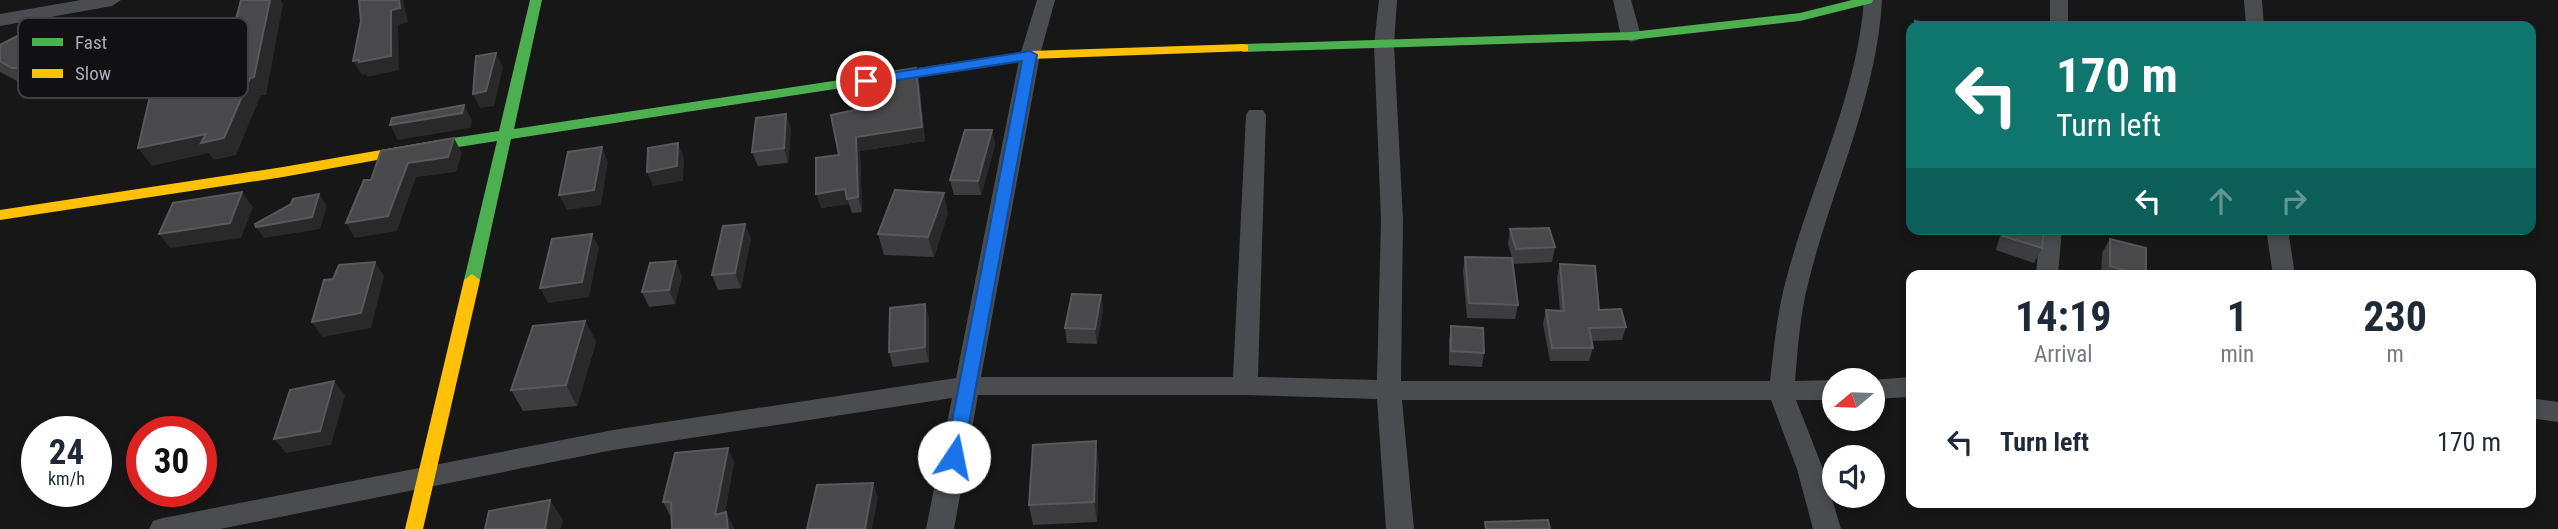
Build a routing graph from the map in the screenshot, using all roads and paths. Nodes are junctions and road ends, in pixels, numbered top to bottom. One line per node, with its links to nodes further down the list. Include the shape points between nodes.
1 (112, 0): 10 (street)
2 (536, 0): 17 (street)
3 (1045, 0): 15 (street)
4 (1388, 0): 14 (street)
5 (1622, 0): 13 (street)
6 (1867, 0): 13 (street, via 1800,17)
7 (1873, 0): 29 (street, via 1871,32 1856,89 1797,280)
8 (2059, 0): 11 (street)
9 (2253, 0): 12 (street)
10 (0, 20)
11 (2059, 21)
12 (2255, 21)
13 (1631, 36): 14 (street)
14 (1384, 44): 15 (street); 27 (street, via 1392,220)
15 (1030, 55): 17 (street); 23 (street)
16 (1256, 116): 24 (street)
17 (506, 133): 18 (street); 32 (street)
18 (0, 215)
19 (2050, 235): 21 (street)
20 (2278, 235): 22 (street)
21 (2047, 270)
22 (2283, 270)
23 (968, 386): 24 (street); 32 (street, via 627,438); 35 (street)
24 (1245, 386): 27 (street)
25 (1906, 387): 26 (street)
26 (1885, 388)
27 (1389, 390): 29 (street); 36 (street)
28 (1822, 390): 29 (street)
29 (1781, 392): 37 (street)
30 (2536, 409): 31 (street)
31 (2558, 412)
32 (428, 475): 33 (street); 34 (street)
33 (163, 529)
34 (414, 529)
35 (940, 529)
36 (1400, 529)
37 (1827, 529)

